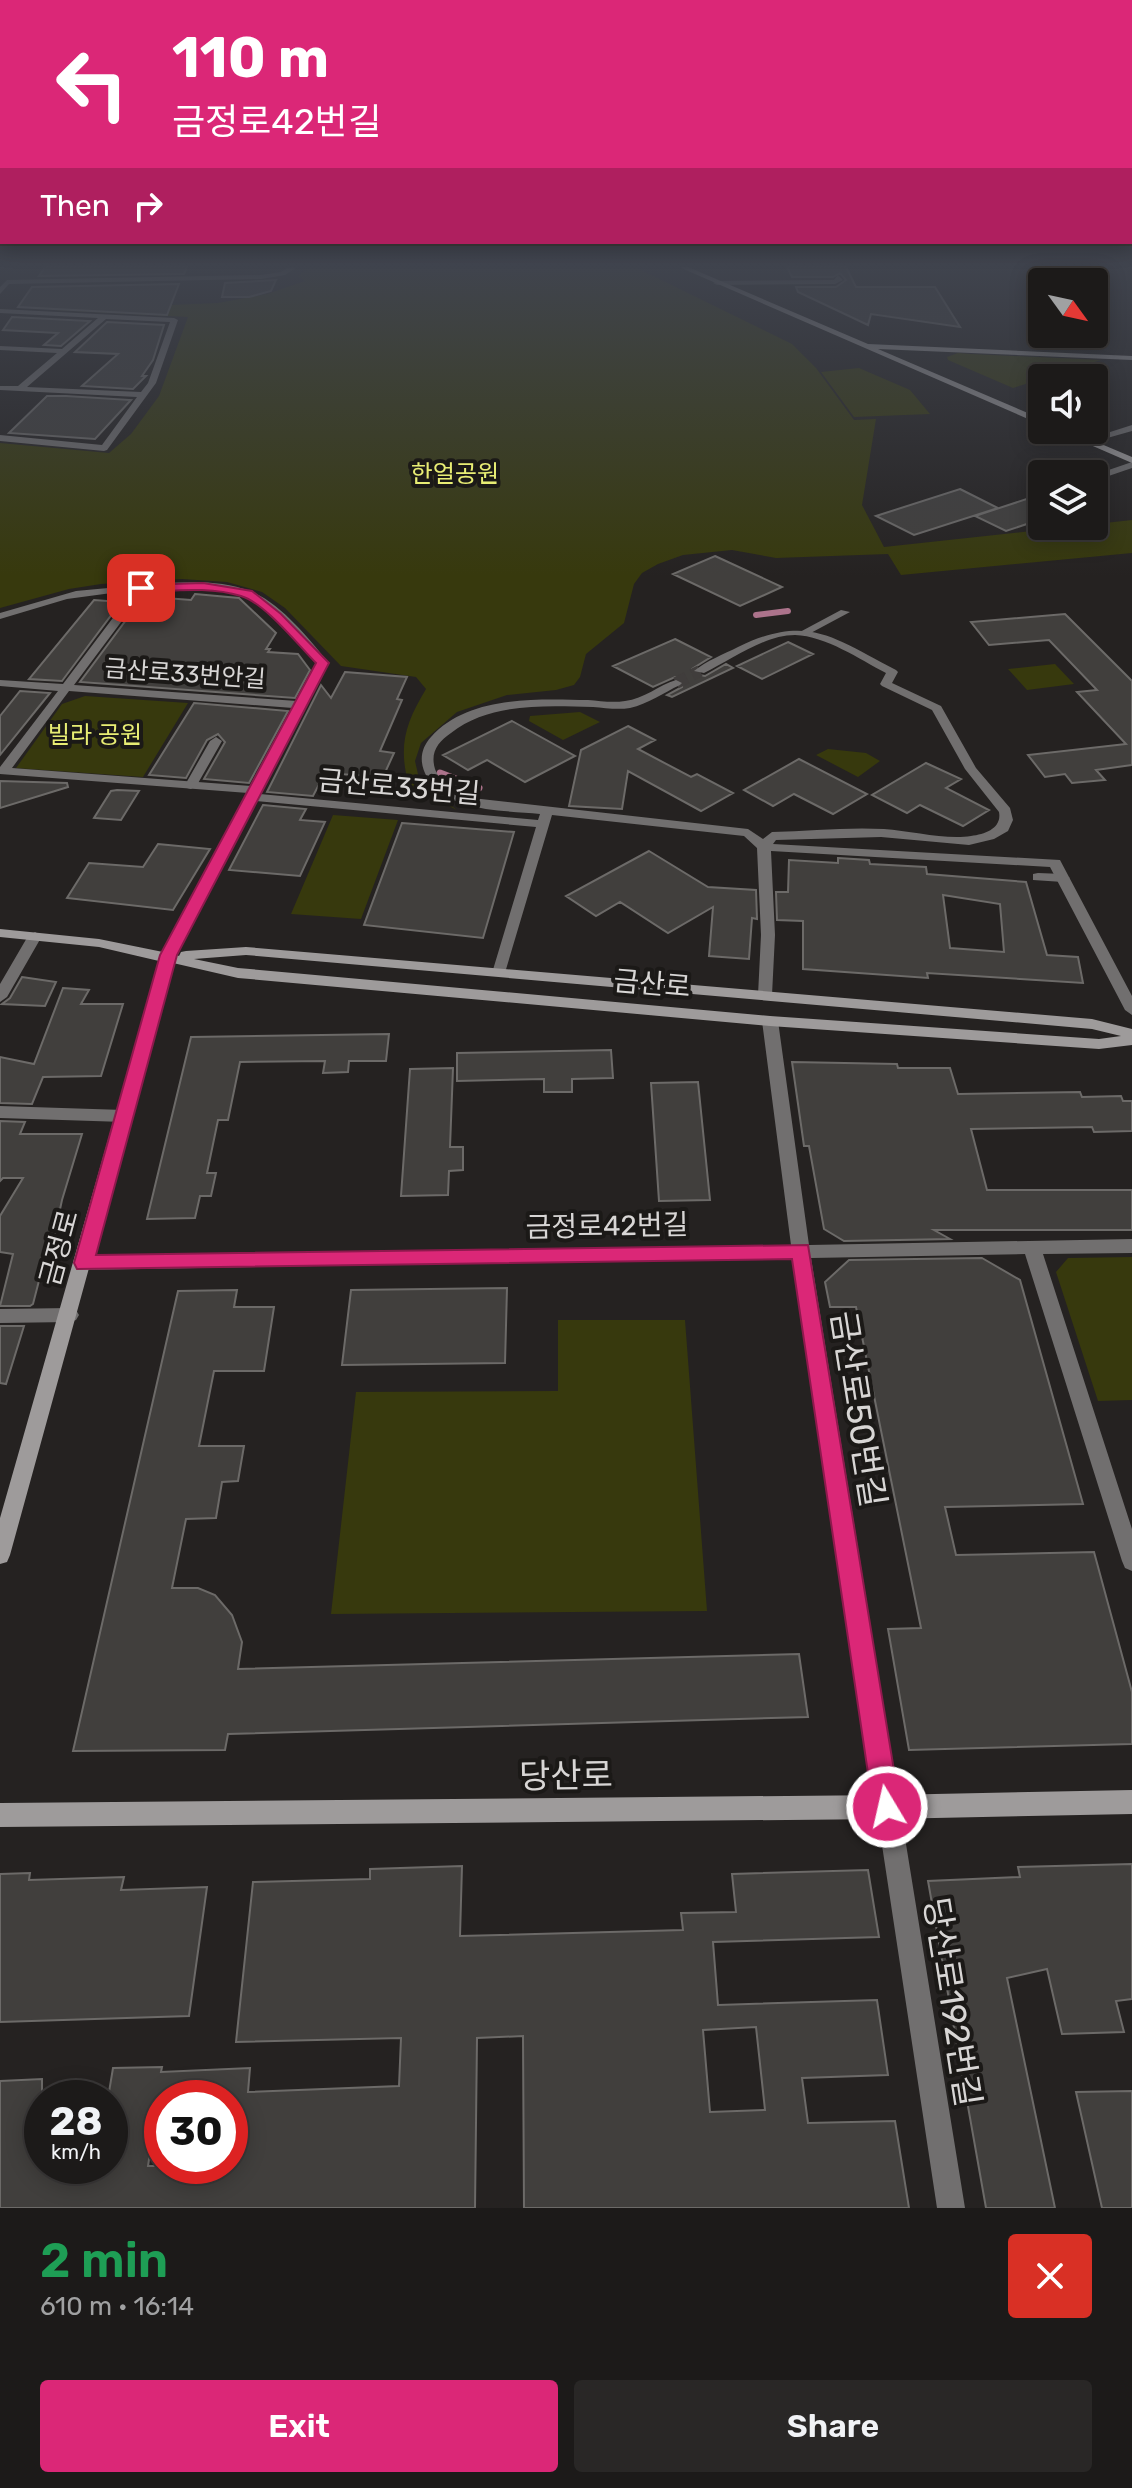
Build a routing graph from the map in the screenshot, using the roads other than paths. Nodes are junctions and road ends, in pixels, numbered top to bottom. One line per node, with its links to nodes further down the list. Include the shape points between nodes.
1 (42, 370): 5 (street)
2 (157, 370): 6 (street)
3 (918, 370): 7 (street)
4 (0, 388): 5 (street)
5 (20, 389): 6 (street)
6 (144, 395): 10 (street, via 104,448)
7 (1028, 416)
8 (1132, 428): 9 (street)
9 (1108, 435)
10 (0, 438)
11 (1093, 444): 12 (street)
12 (1132, 462): 13 (street)
13 (1108, 472)
14 (141, 588): 16 (street, via 75,594); 21 (street, 금산로33번안길); 22 (street, via 227,588 262,602 323,663)
15 (845, 612): 17 (street)
16 (0, 616)
17 (803, 633): 18 (street, via 771,638); 28 (street, via 892,672 886,684 937,708 1007,820 989,836 969,841 881,833 772,836)
18 (700, 671)
19 (0, 683): 21 (street, 금산로33번안길)
20 (676, 683): 27 (street, via 631,704 536,703 497,709 456,723 428,750 431,775 446,792)
21 (66, 687): 22 (street, 금산로33번안길); 24 (street, 금산로33번안길)
22 (300, 705): 26 (street)
23 (216, 741): 25 (street)
24 (3, 771): 25 (street, 금산로33번길)
25 (191, 785): 26 (street, 금산로33번길)
26 (253, 793): 27 (street, 금산로33번길); 31 (street)
27 (544, 819): 28 (street, via 748,833); 36 (street)
28 (764, 847): 30 (street, via 1055,863); 37 (street)
29 (1038, 877): 30 (street)
30 (1063, 878): 39 (street)
31 (203, 887): 32 (street); 35 (street)
32 (219, 889)
33 (0, 933): 34 (street, 금산로)
34 (35, 936): 35 (street, 금산로); 38 (street)
35 (168, 955): 36 (street, 금산로, via 246,951); 40 (street, 금산로, via 238,973); 43 (street, 금정로)
36 (499, 973): 37 (street, 금산로)
37 (765, 995): 41 (street, 금산로, via 1092,1024)
38 (0, 997)
39 (1132, 1010)
40 (770, 1021): 41 (street, 금산로, via 1099,1044); 46 (street, 금산로50번길)
41 (1132, 1037)
42 (0, 1112): 43 (street)
43 (124, 1116): 47 (street, 금정로)
44 (1132, 1246): 45 (street, 금정로42번길)
45 (1032, 1248): 46 (street, 금정로42번길); 51 (street)
46 (801, 1251): 47 (street, 금정로42번길); 53 (street, 금산로50번길)
47 (84, 1263): 48 (street, 금정로)
48 (70, 1315): 49 (street); 50 (street, 금정로)
49 (0, 1316)
50 (0, 1555)
51 (1132, 1561)
52 (1132, 1802): 53 (street, 당산로)
53 (887, 1807): 54 (street, 당산로); 55 (street, 당산로192번길)
54 (0, 1815)
55 (951, 2208)

